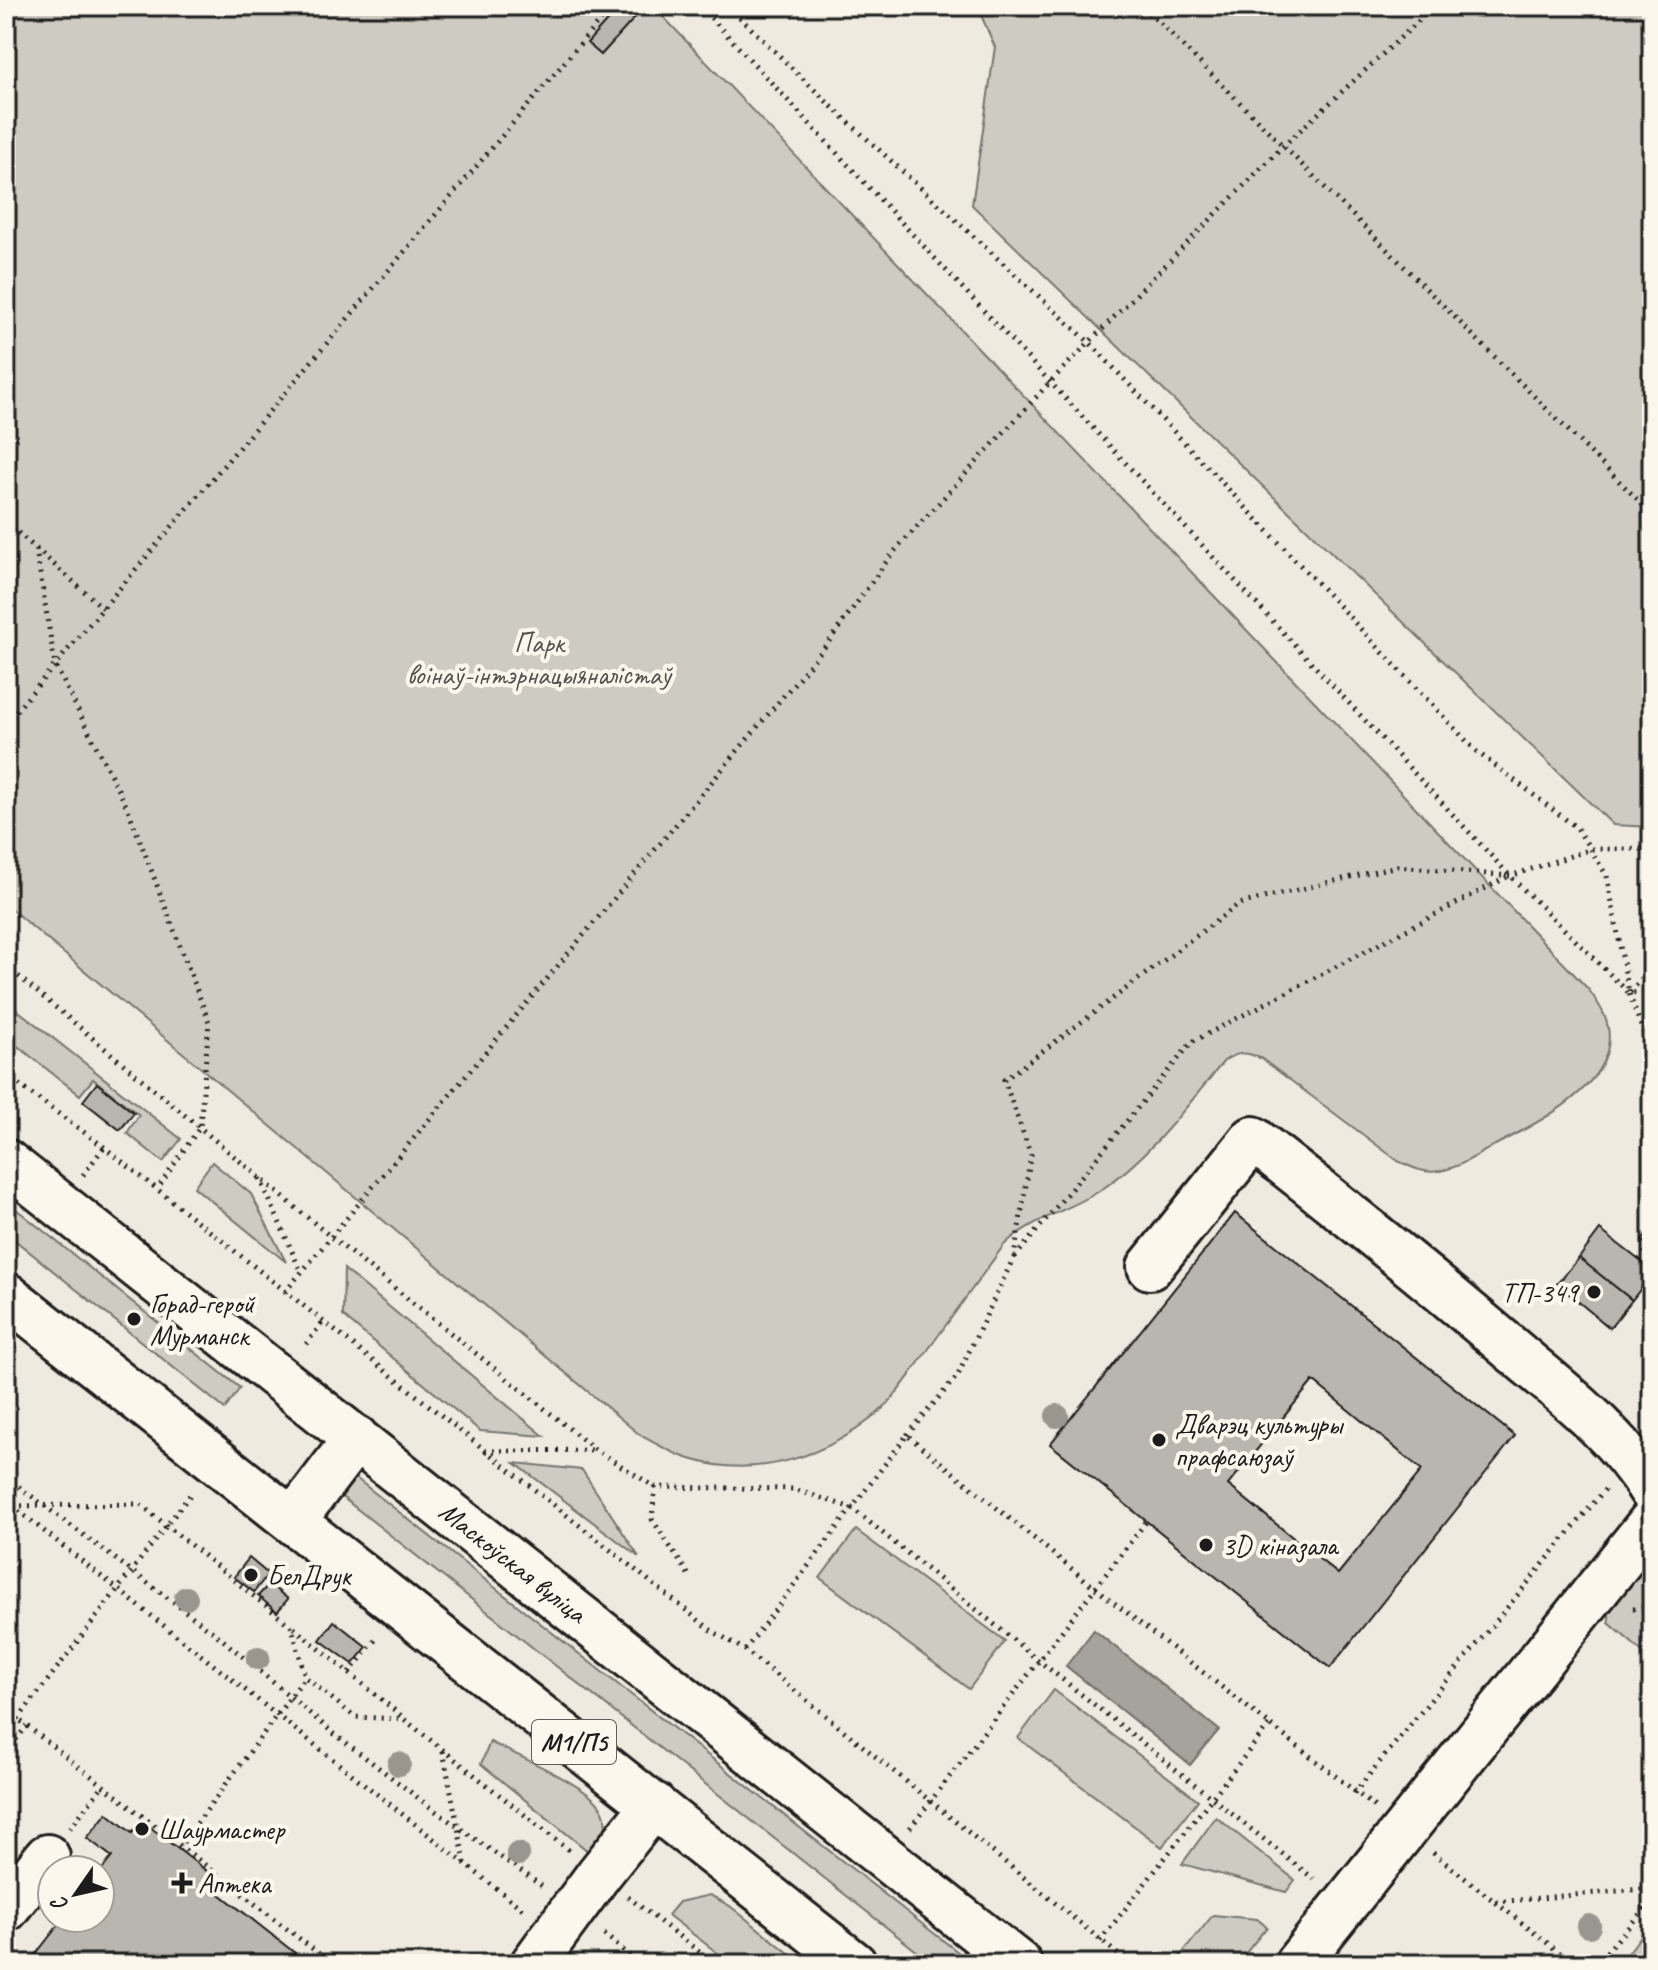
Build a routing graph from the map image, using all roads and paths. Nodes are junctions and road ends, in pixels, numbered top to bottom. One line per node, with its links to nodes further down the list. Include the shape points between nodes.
1 (612, 6): 12 (path)
2 (700, 6): 8 (path)
3 (728, 6): 7 (path)
4 (1143, 6): 6 (path)
5 (1435, 6): 6 (path)
6 (1283, 146): 7 (path); 9 (path)
7 (1090, 343): 8 (path); 15 (path, via 1476,751 1553,807)
8 (1051, 381): 17 (path); 28 (path, via 892,554 827,644)
9 (1652, 514)
10 (6, 522): 11 (path)
11 (36, 549): 12 (path); 13 (path)
12 (103, 608): 13 (path)
13 (55, 665): 14 (path); 24 (path, via 128,809 209,1022)
14 (6, 723)
15 (1592, 849): 16 (path); 17 (path); 21 (path, via 1607,876)
16 (1652, 849)
17 (1510, 876): 21 (path); 30 (path, via 1192,1042); 30 (path, via 1397,866 1239,904 1004,1080 1031,1155)
18 (6, 966): 24 (path)
19 (1652, 967): 21 (path)
20 (1652, 992): 21 (path)
21 (1629, 993): 22 (path)
22 (1652, 1057)
23 (6, 1075): 27 (path)
24 (200, 1127): 26 (path); 27 (path)
25 (6, 1162): 39 (main road, Маскоўская вуліца)
26 (260, 1177): 28 (path); 33 (path)
27 (157, 1189): 34 (path)
28 (331, 1237): 33 (path); 40 (path)
29 (1652, 1244): 31 (path)
30 (1014, 1257): 38 (path, via 958,1375)
31 (1639, 1260)
32 (1150, 1267): 46 (main road, via 1253,1139 1397,1252 1583,1411 1639,1468)
33 (301, 1272): 34 (path)
34 (285, 1292): 36 (path)
35 (6, 1295): 51 (main road, М1/П5)
36 (323, 1322): 37 (path); 41 (path)
37 (306, 1344)
38 (907, 1435): 50 (path); 57 (path)
39 (356, 1438): 51 (main road); 95 (main road, Маскоўская вуліца)
40 (596, 1450): 41 (path); 43 (path)
41 (485, 1451): 60 (path, via 711,1630)
42 (6, 1477): 48 (path)
43 (655, 1487): 50 (path, via 793,1489); 56 (path, via 652,1519)
44 (1605, 1489): 73 (path)
45 (194, 1491): 54 (path)
46 (1652, 1491)
47 (6, 1501): 49 (path)
48 (43, 1505): 49 (path); 54 (path, via 140,1504); 55 (path)
49 (13, 1506): 58 (path)
50 (852, 1508): 60 (path); 61 (path)
51 (293, 1521): 76 (main road, М1/П5)
52 (1652, 1521): 79 (main road)
53 (1146, 1522): 57 (path)
54 (167, 1525): 55 (path); 59 (path)
55 (131, 1571): 58 (path); 63 (path)
56 (690, 1577)
57 (1094, 1587): 61 (path); 68 (path)
58 (117, 1590): 64 (path); 66 (path)
59 (292, 1627): 62 (path); 67 (path)
60 (745, 1650): 75 (path)
61 (1038, 1660): 74 (path); 75 (path)
62 (305, 1677): 63 (path); 67 (path, via 355,1717)
63 (290, 1697): 64 (path); 77 (path)
64 (276, 1716): 80 (path); 82 (path)
65 (6, 1719): 66 (path)
66 (18, 1719): 69 (path)
67 (404, 1719): 70 (path)
68 (1269, 1725): 73 (path); 74 (path)
69 (27, 1726): 71 (path); 72 (path)
70 (443, 1750): 77 (path); 89 (path)
71 (6, 1752)
72 (104, 1784): 80 (path); 81 (path)
73 (1354, 1793): 79 (path)
74 (1215, 1797): 84 (path); 90 (path)
75 (931, 1801): 78 (path); 90 (path)
76 (654, 1805): 89 (main road); 94 (main road, М1/П5)
77 (458, 1827): 82 (path); 89 (path)
78 (908, 1830)
79 (1404, 1830): 87 (path); 97 (main road)
80 (179, 1847): 91 (path)
81 (49, 1854)
82 (465, 1864): 89 (path)
83 (36, 1871): 88 (main road)
84 (1320, 1883)
85 (1652, 1888): 87 (path)
86 (1652, 1900): 99 (path)
87 (1495, 1902): 98 (path)
88 (6, 1909)
89 (565, 1921): 92 (path); 93 (path)
90 (1100, 1941): 96 (path)
91 (332, 1964)
92 (639, 1964)
93 (715, 1964)
94 (854, 1964)
95 (1019, 1964)
96 (1130, 1964)
97 (1297, 1964)
98 (1574, 1964)
99 (1596, 1964)

